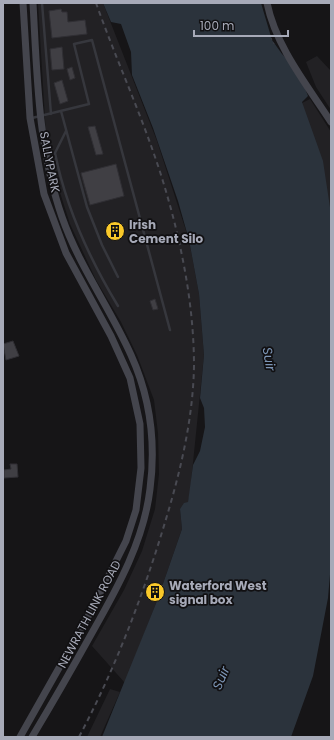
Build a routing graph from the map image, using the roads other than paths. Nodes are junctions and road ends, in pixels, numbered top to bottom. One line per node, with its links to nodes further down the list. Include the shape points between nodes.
1 (23, 3): 8 (main road, SALLYPARK)
2 (33, 3): 7 (main road, SALLYPARK)
3 (42, 3): 6 (lane)
4 (267, 3): 9 (main road, via 279,40)
5 (61, 112): 6 (lane); 10 (lane); 15 (lane, via 89,104 74,44 92,40)
6 (51, 114): 7 (lane)
7 (40, 117): 8 (lane); 13 (main road, SALLYPARK, via 49,169 62,218 81,262)
8 (30, 118): 14 (main road, SALLYPARK, via 42,182 54,223 76,275)
9 (331, 122)
10 (66, 131): 11 (lane, via 90,217); 12 (lane, via 55,153 65,192 89,256)
11 (118, 277)
12 (118, 306)
13 (108, 311): 17 (main road, NEWRATH LINK ROAD, via 133,358 146,398 153,440 150,490 140,533 122,580)
14 (99, 314): 16 (main road, NEWRATH LINK ROAD, via 122,357 136,400 140,424 141,468 136,510 126,541 90,613)
15 (170, 330)
16 (20, 737)
17 (32, 737)

